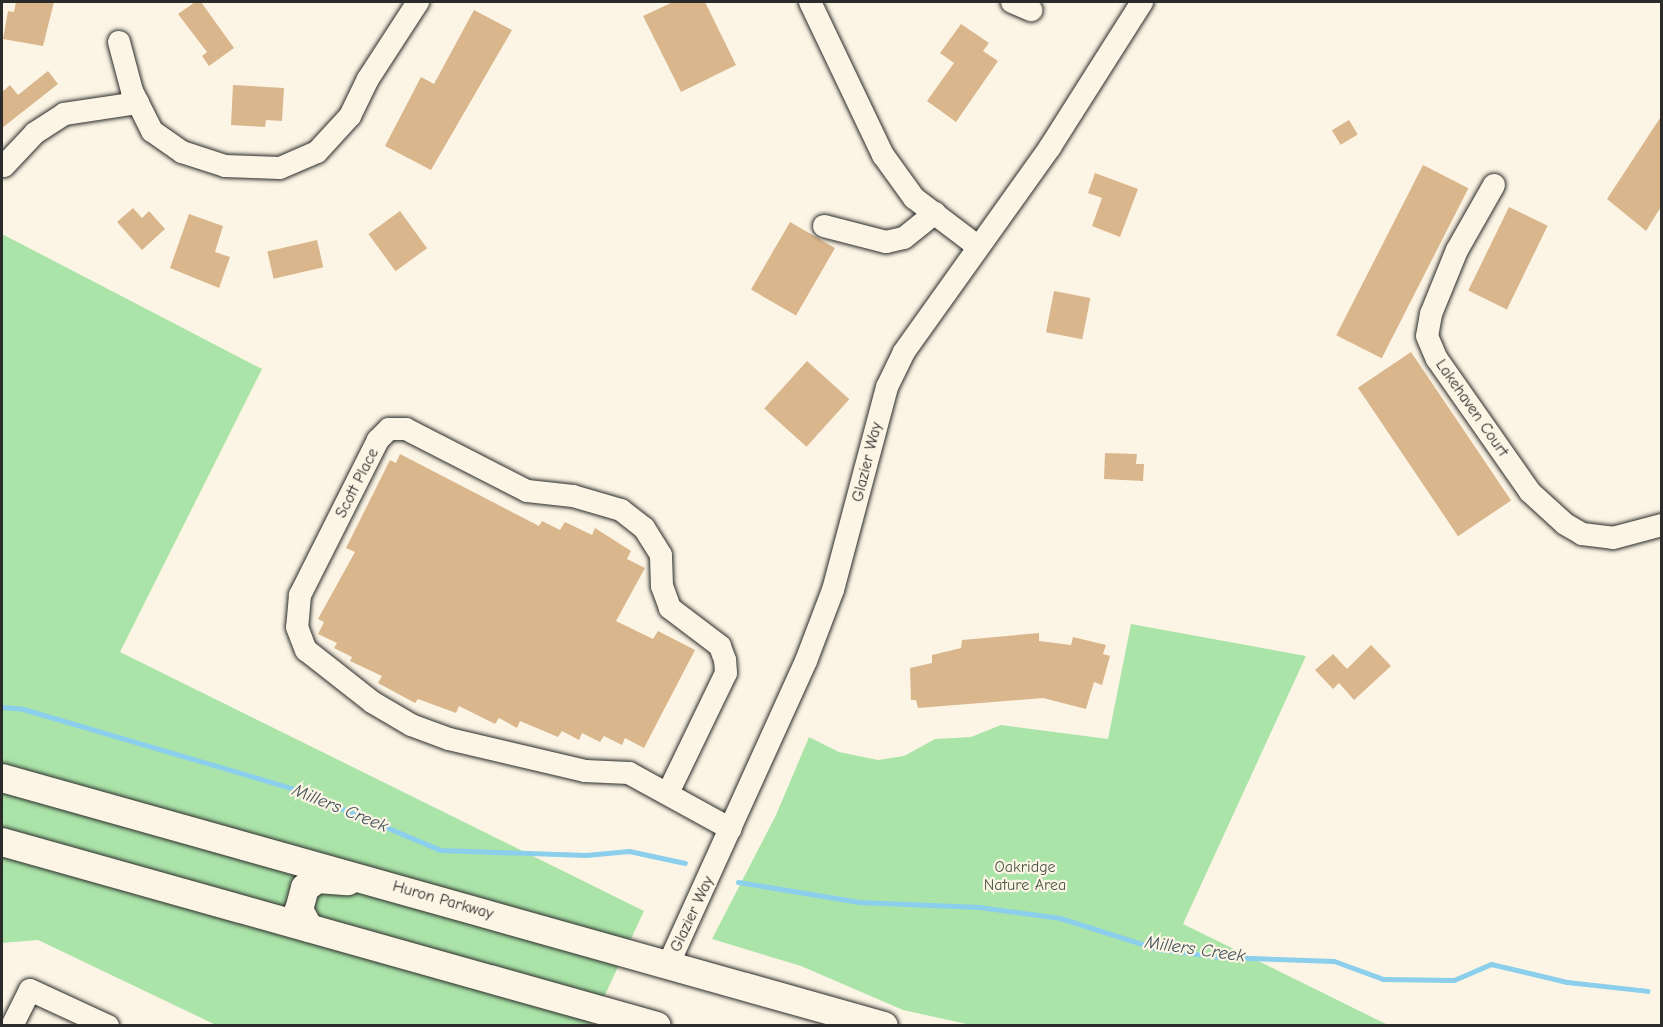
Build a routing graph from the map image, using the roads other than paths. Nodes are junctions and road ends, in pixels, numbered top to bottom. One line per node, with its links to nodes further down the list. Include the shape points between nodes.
1 (418, 2): 5 (street, via 368,79 350,116 317,153 280,168 225,166 182,152 152,131)
2 (810, 2): 8 (street, via 883,155 914,198)
3 (1142, 2): 10 (street, Glazier Way, via 1050,147)
4 (119, 42): 5 (street)
5 (138, 102): 6 (street, via 64,114 35,133)
6 (4, 166)
7 (1494, 185): 11 (street, Lakehaven Court, via 1457,250 1431,314 1427,336 1437,359 1530,492 1565,524 1582,534 1613,538)
8 (935, 213): 9 (street, via 904,238 886,242); 10 (street)
9 (824, 226)
10 (977, 246): 14 (street, Glazier Way, via 904,352 887,387 832,590)
11 (1662, 525)
12 (2, 778): 16 (main road, Huron Parkway)
13 (668, 793): 13 (street, Scott Place, via 629,773 585,771 449,739 411,725 372,702 306,650 297,627 300,595 378,440 389,429 406,429 527,491 573,496 621,510 644,528 661,555 662,585 670,608 720,646 725,660 726,674); 14 (street, Scott Place)
14 (731, 829): 18 (street, Glazier Way)
15 (2, 842): 17 (main road)
16 (395, 886): 17 (main road, via 317,879 305,888 299,901 300,915); 18 (main road, Huron Parkway)
17 (309, 928): 19 (main road)
18 (669, 963): 20 (main road, Huron Parkway)
19 (645, 1024)
20 (881, 1025)
21 (12, 1026): 22 (street, via 30,990)
22 (108, 1026)

